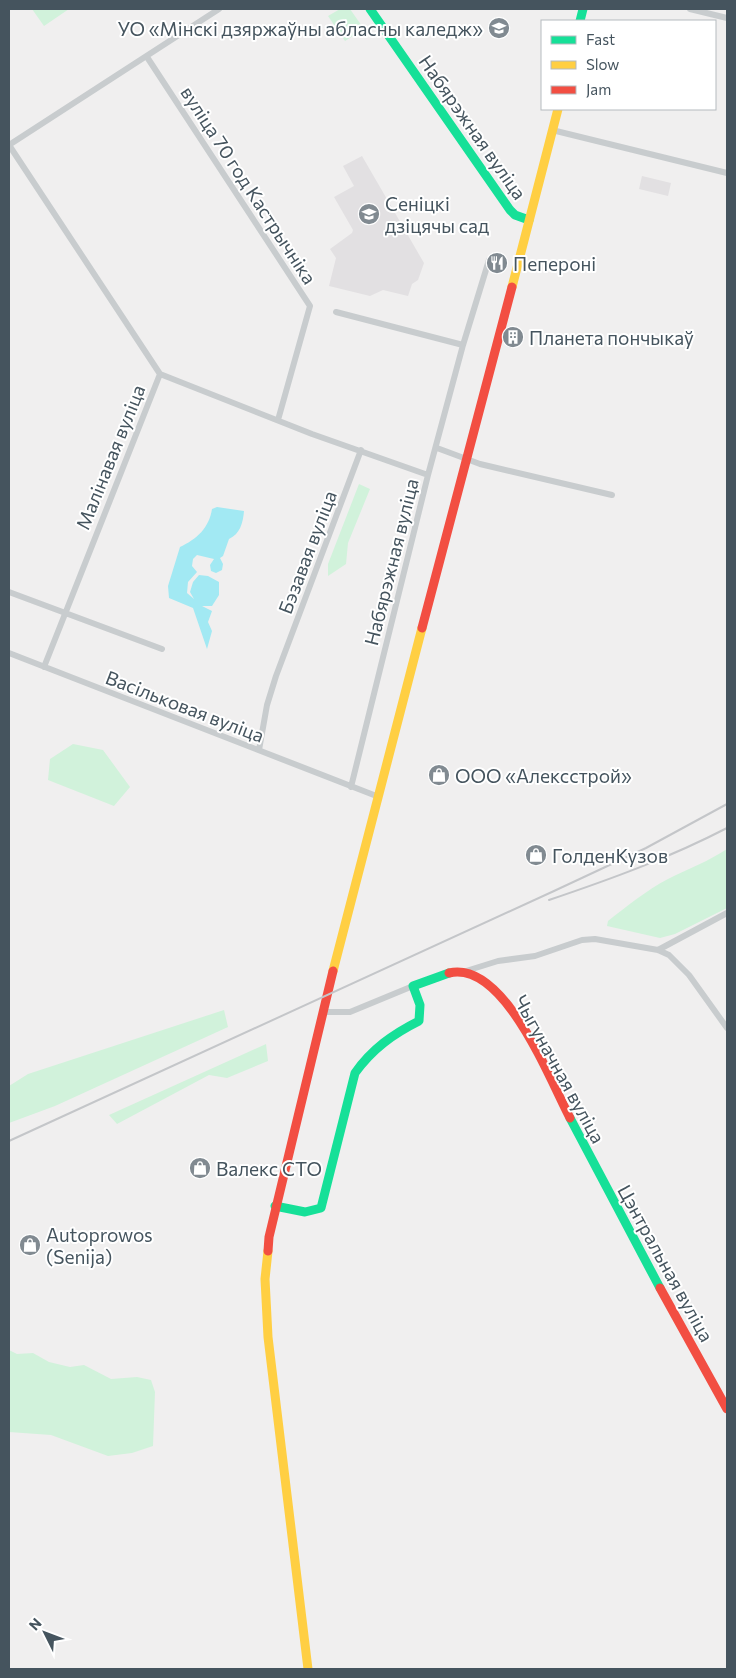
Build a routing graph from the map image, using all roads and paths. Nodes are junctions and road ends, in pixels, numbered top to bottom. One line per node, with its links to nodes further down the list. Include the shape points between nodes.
1 (219, 9): 5 (street)
2 (370, 9): 10 (street, Набярэжная вуліца, via 515,215)
3 (690, 9): 4 (street)
4 (727, 18)
5 (147, 57): 8 (street); 15 (street, вуліца 70 год Кастрычніка, via 310,306)
6 (558, 110): 7 (street)
7 (552, 130): 9 (street); 10 (street)
8 (9, 145): 14 (street, Малінавая вуліца)
9 (727, 173)
10 (529, 220): 18 (street)
11 (489, 260): 13 (street, Набярэжная вуліца)
12 (336, 312): 13 (street)
13 (463, 345): 16 (street, Набярэжная вуліца)
14 (160, 374): 15 (street); 22 (street, Малінавая вуліца)
15 (278, 420): 17 (street)
16 (437, 448): 18 (street); 19 (street, Набярэжная вуліца)
17 (361, 450): 19 (street); 26 (street, Бэзавая вуліца, via 276,676)
18 (465, 459): 20 (street); 28 (street)
19 (428, 475): 27 (street, Набярэжная вуліца)
20 (612, 495)
21 (9, 592): 22 (street)
22 (65, 615): 23 (street); 25 (street, Малінавая вуліца)
23 (162, 649)
24 (9, 653): 25 (street, Васільковая вуліца)
25 (44, 667): 26 (street, Васільковая вуліца)
26 (259, 750): 27 (street, Васільковая вуліца)
27 (351, 787): 28 (street, Васільковая вуліца)
28 (379, 797): 33 (street)
29 (727, 913): 30 (street)
30 (658, 950): 31 (street, via 595,939 582,940 535,956); 34 (street, via 669,955 689,975)
31 (464, 971): 32 (street, via 437,976); 35 (street, Чыгуначная вуліца, via 491,985 519,1020)
32 (412, 986): 33 (street, via 350,1012); 36 (street, via 420,1005 419,1021 387,1039 355,1073 320,1208 309,1213)
33 (322, 1012): 36 (street)
34 (727, 1028)
35 (590, 1158): 37 (street, Цэнтральная вуліца)
36 (275, 1206): 38 (street, via 266,1260 265,1306)
37 (727, 1409)
38 (308, 1669)

